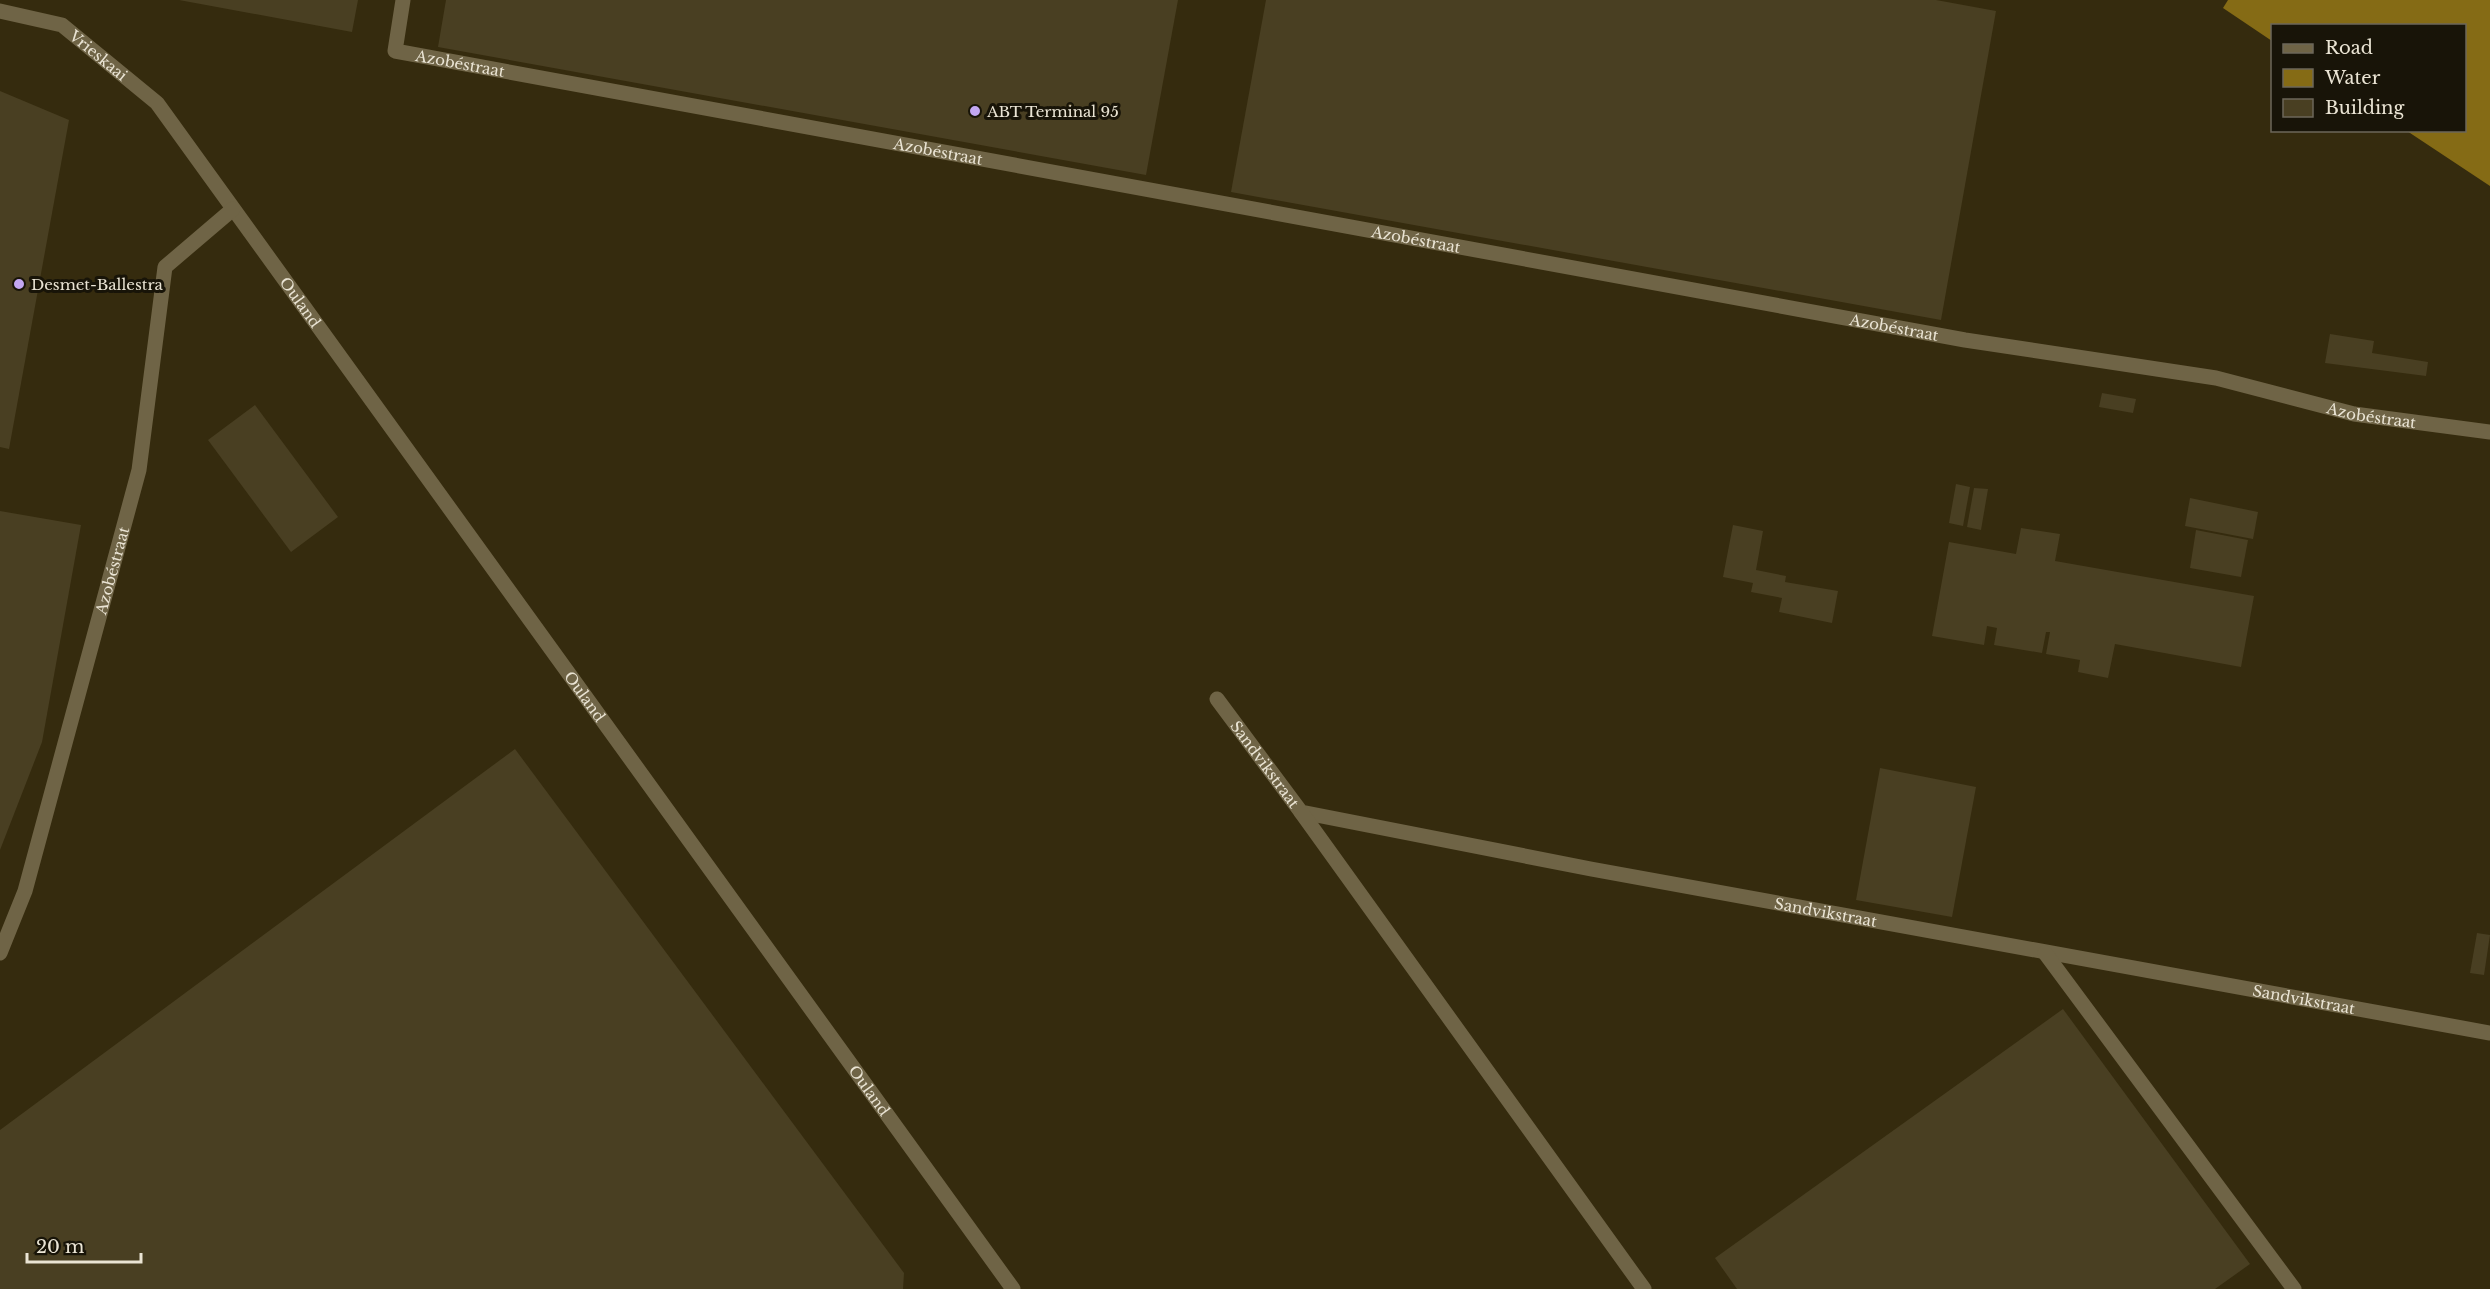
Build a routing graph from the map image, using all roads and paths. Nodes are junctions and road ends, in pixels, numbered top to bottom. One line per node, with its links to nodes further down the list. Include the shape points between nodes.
1 (404, 0): 5 (street, Azobéstraat, via 395,51 1965,340 2216,378 2354,414)
2 (0, 11): 3 (street, Vrieskaai, via 62,25)
3 (157, 103): 4 (street, Ouland)
4 (233, 209): 8 (street, Azobéstraat, via 165,267 139,470 25,891); 12 (street, Ouland)
5 (2490, 432)
6 (1217, 699): 7 (street, Sandvikstraat)
7 (1301, 812): 10 (street, Sandvikstraat); 13 (street)
8 (5, 927): 9 (street, Azobéstraat)
9 (0, 953)
10 (2045, 953): 11 (street, Sandvikstraat); 14 (street)
11 (2490, 1033)
12 (1013, 1289)
13 (1644, 1289)
14 (2294, 1289)

